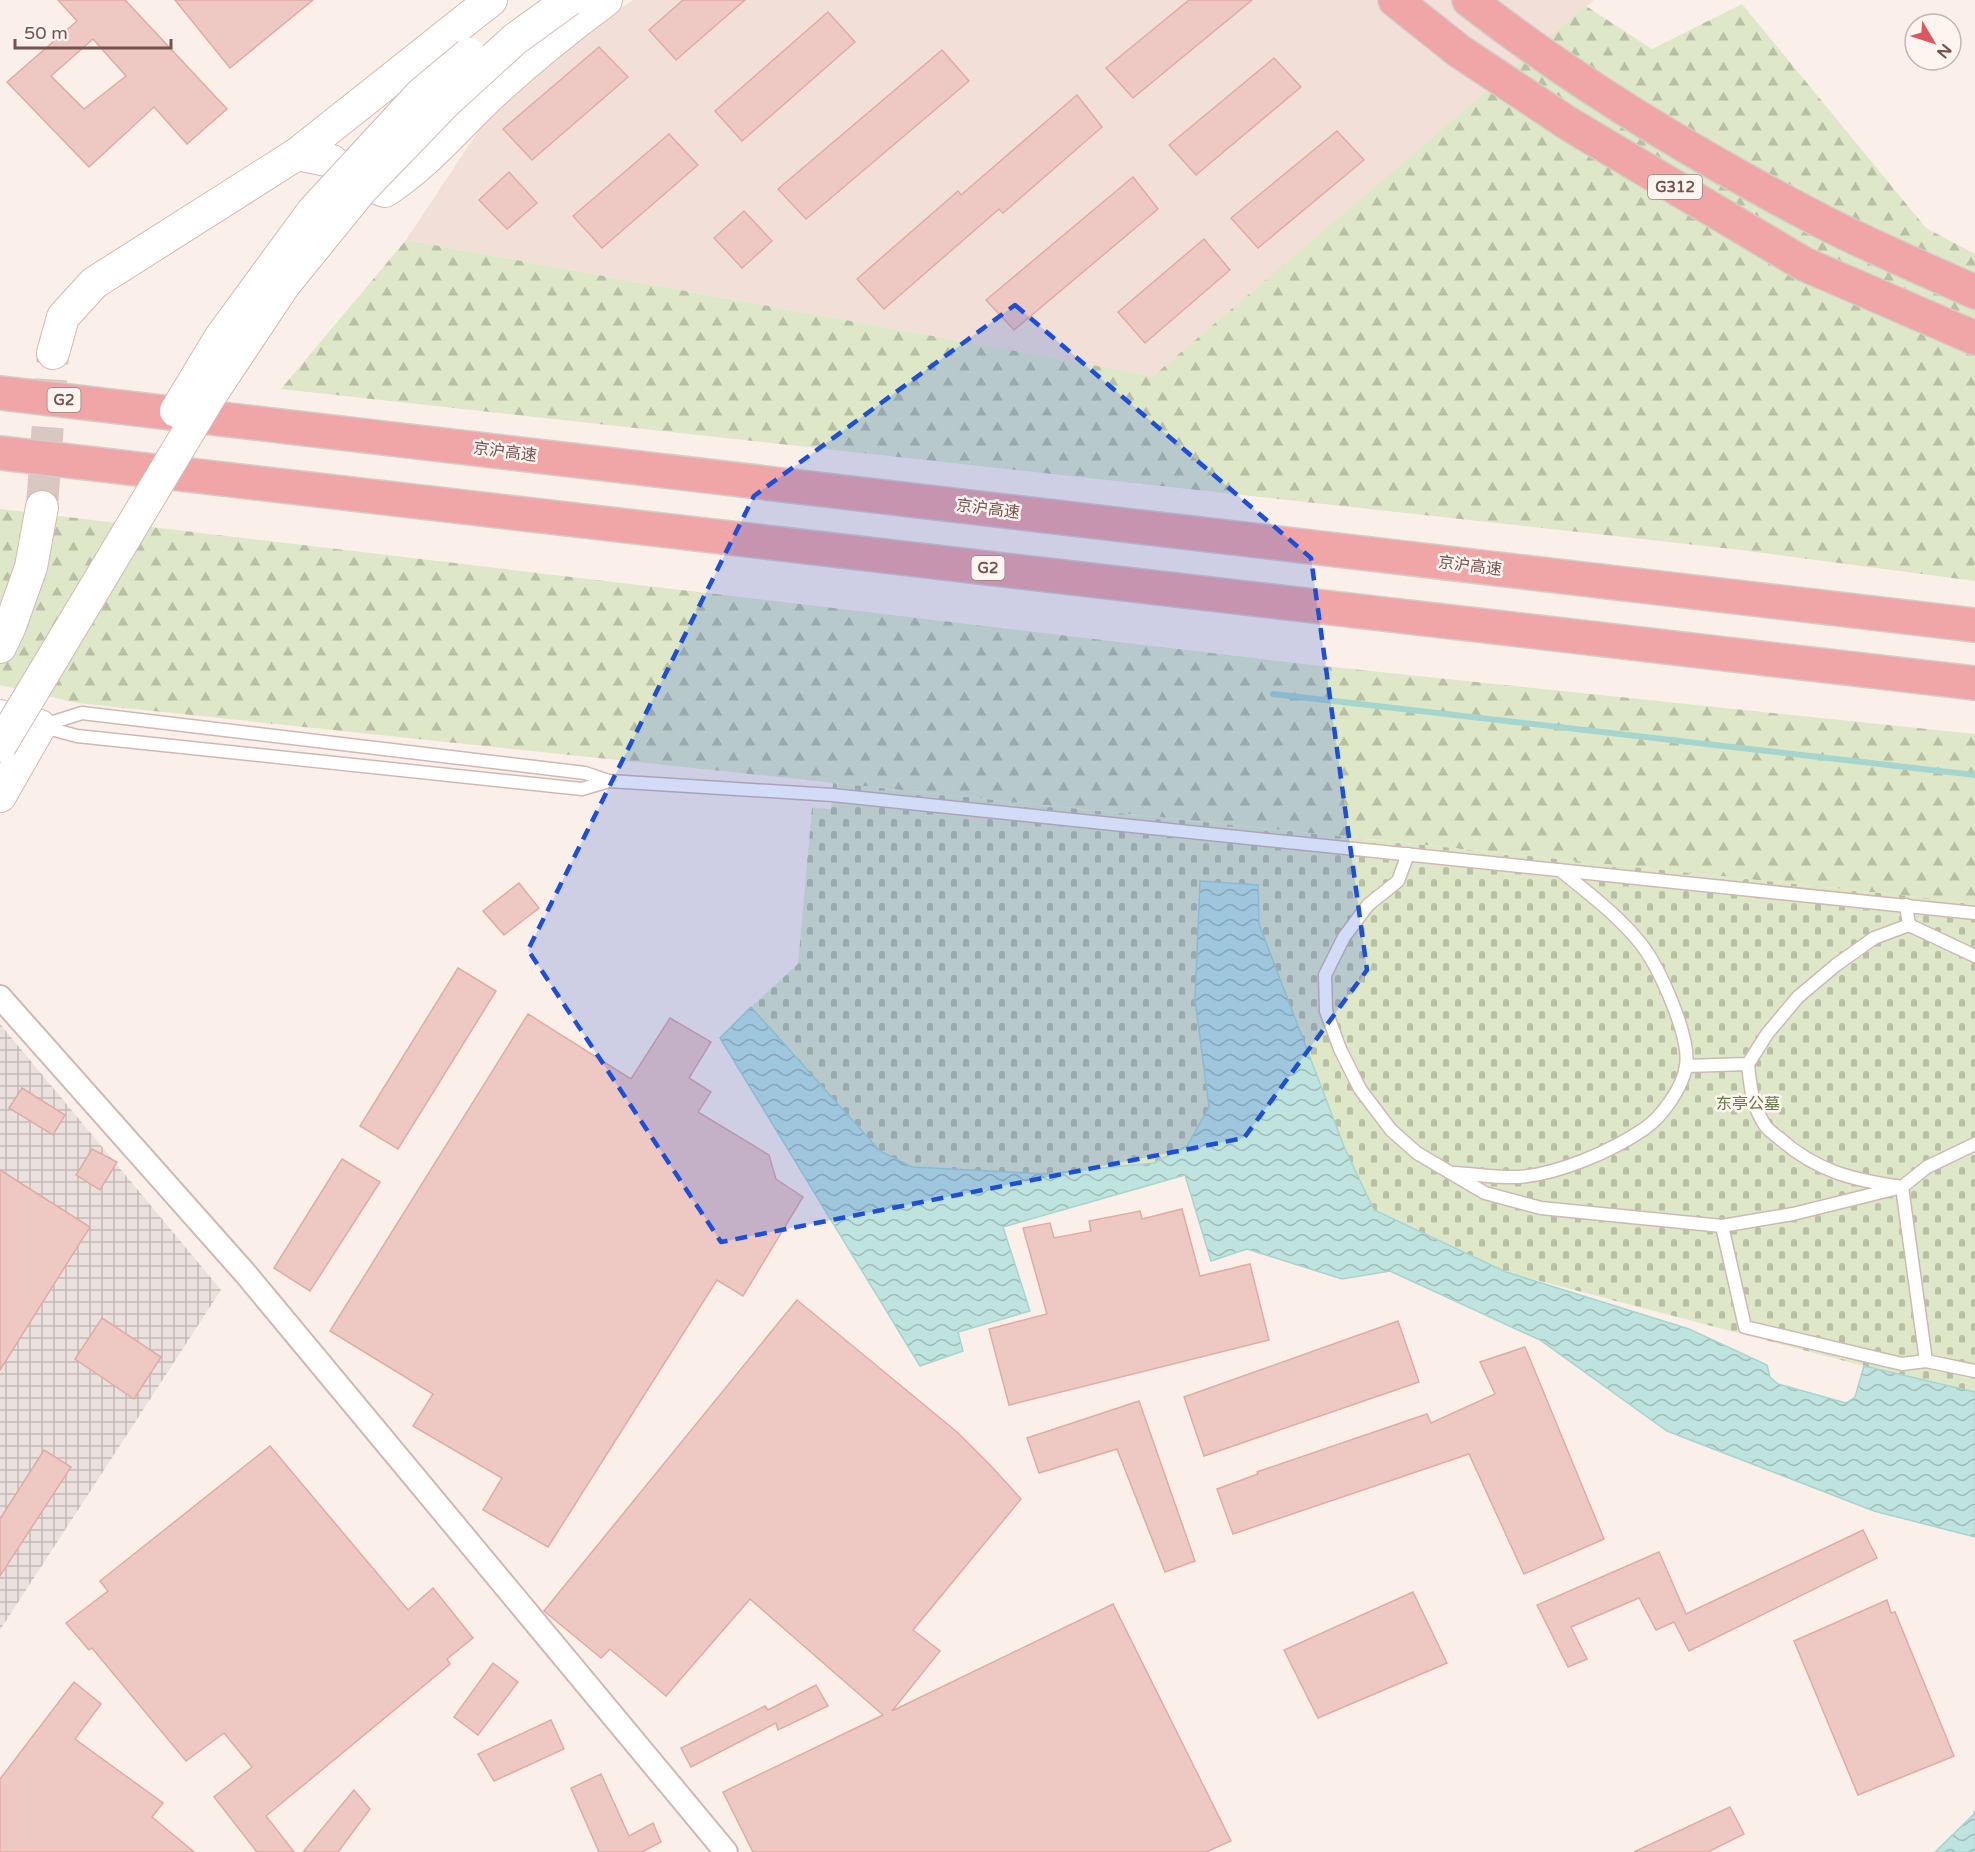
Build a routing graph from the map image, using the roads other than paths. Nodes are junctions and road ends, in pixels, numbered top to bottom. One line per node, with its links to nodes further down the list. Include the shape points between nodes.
1 (491, 0): 7 (main road)
2 (534, 0): 17 (main road, bridge, via 422,94 313,211 220,338)
3 (569, 0): 20 (main road, bridge, via 515,39 446,102 360,190 284,285 210,396)
4 (606, 0): 7 (main road, via 496,89 407,176 384,191 354,180 332,161)
5 (1395, 0): 9 (highway, G312, via 1459,51 1569,124 1804,264)
6 (1469, 0): 8 (highway, G312, via 1655,129 1824,222)
7 (297, 154): 10 (main road, via 94,283 63,317)
8 (1975, 292)
9 (1975, 338)
10 (53, 353)
11 (0, 393): 14 (highway, 京沪高速 / G2)
12 (0, 453): 16 (highway, G2)
13 (42, 507): 15 (main road, via 31,567)
14 (1975, 625)
15 (0, 647)
16 (1975, 683)
17 (0, 704)
18 (0, 716): 19 (main road)
19 (40, 726): 21 (lane, via 77,736 582,789); 21 (lane, via 82,713 585,773); 22 (main road)
20 (0, 746)
21 (609, 782): 23 (lane, via 832,795)
22 (0, 796)
23 (1408, 854): 24 (lane); 33 (lane, via 1398,881 1368,905 1344,937 1325,975 1326,1011 1360,1089 1391,1130 1417,1153)
24 (1559, 870): 25 (lane); 31 (lane, via 1642,945 1675,1011 1686,1045)
25 (1906, 905): 26 (lane); 27 (lane)
26 (1975, 913)
27 (1909, 925): 28 (lane); 30 (lane, via 1874,938 1798,997)
28 (1975, 956)
29 (0, 997): 38 (street, via 245,1273)
30 (1748, 1064): 31 (lane); 34 (lane, via 1751,1097 1764,1125 1791,1149 1830,1172)
31 (1686, 1066): 33 (lane, via 1672,1101 1653,1121 1603,1152 1560,1168 1518,1177)
32 (1975, 1144): 34 (lane, via 1927,1167)
33 (1450, 1173): 35 (lane, via 1485,1193 1542,1208)
34 (1902, 1187): 35 (lane, via 1792,1214); 36 (lane)
35 (1722, 1226): 36 (lane, via 1745,1327 1902,1364)
36 (1926, 1361): 37 (lane)
37 (1975, 1371)
38 (726, 1852)

